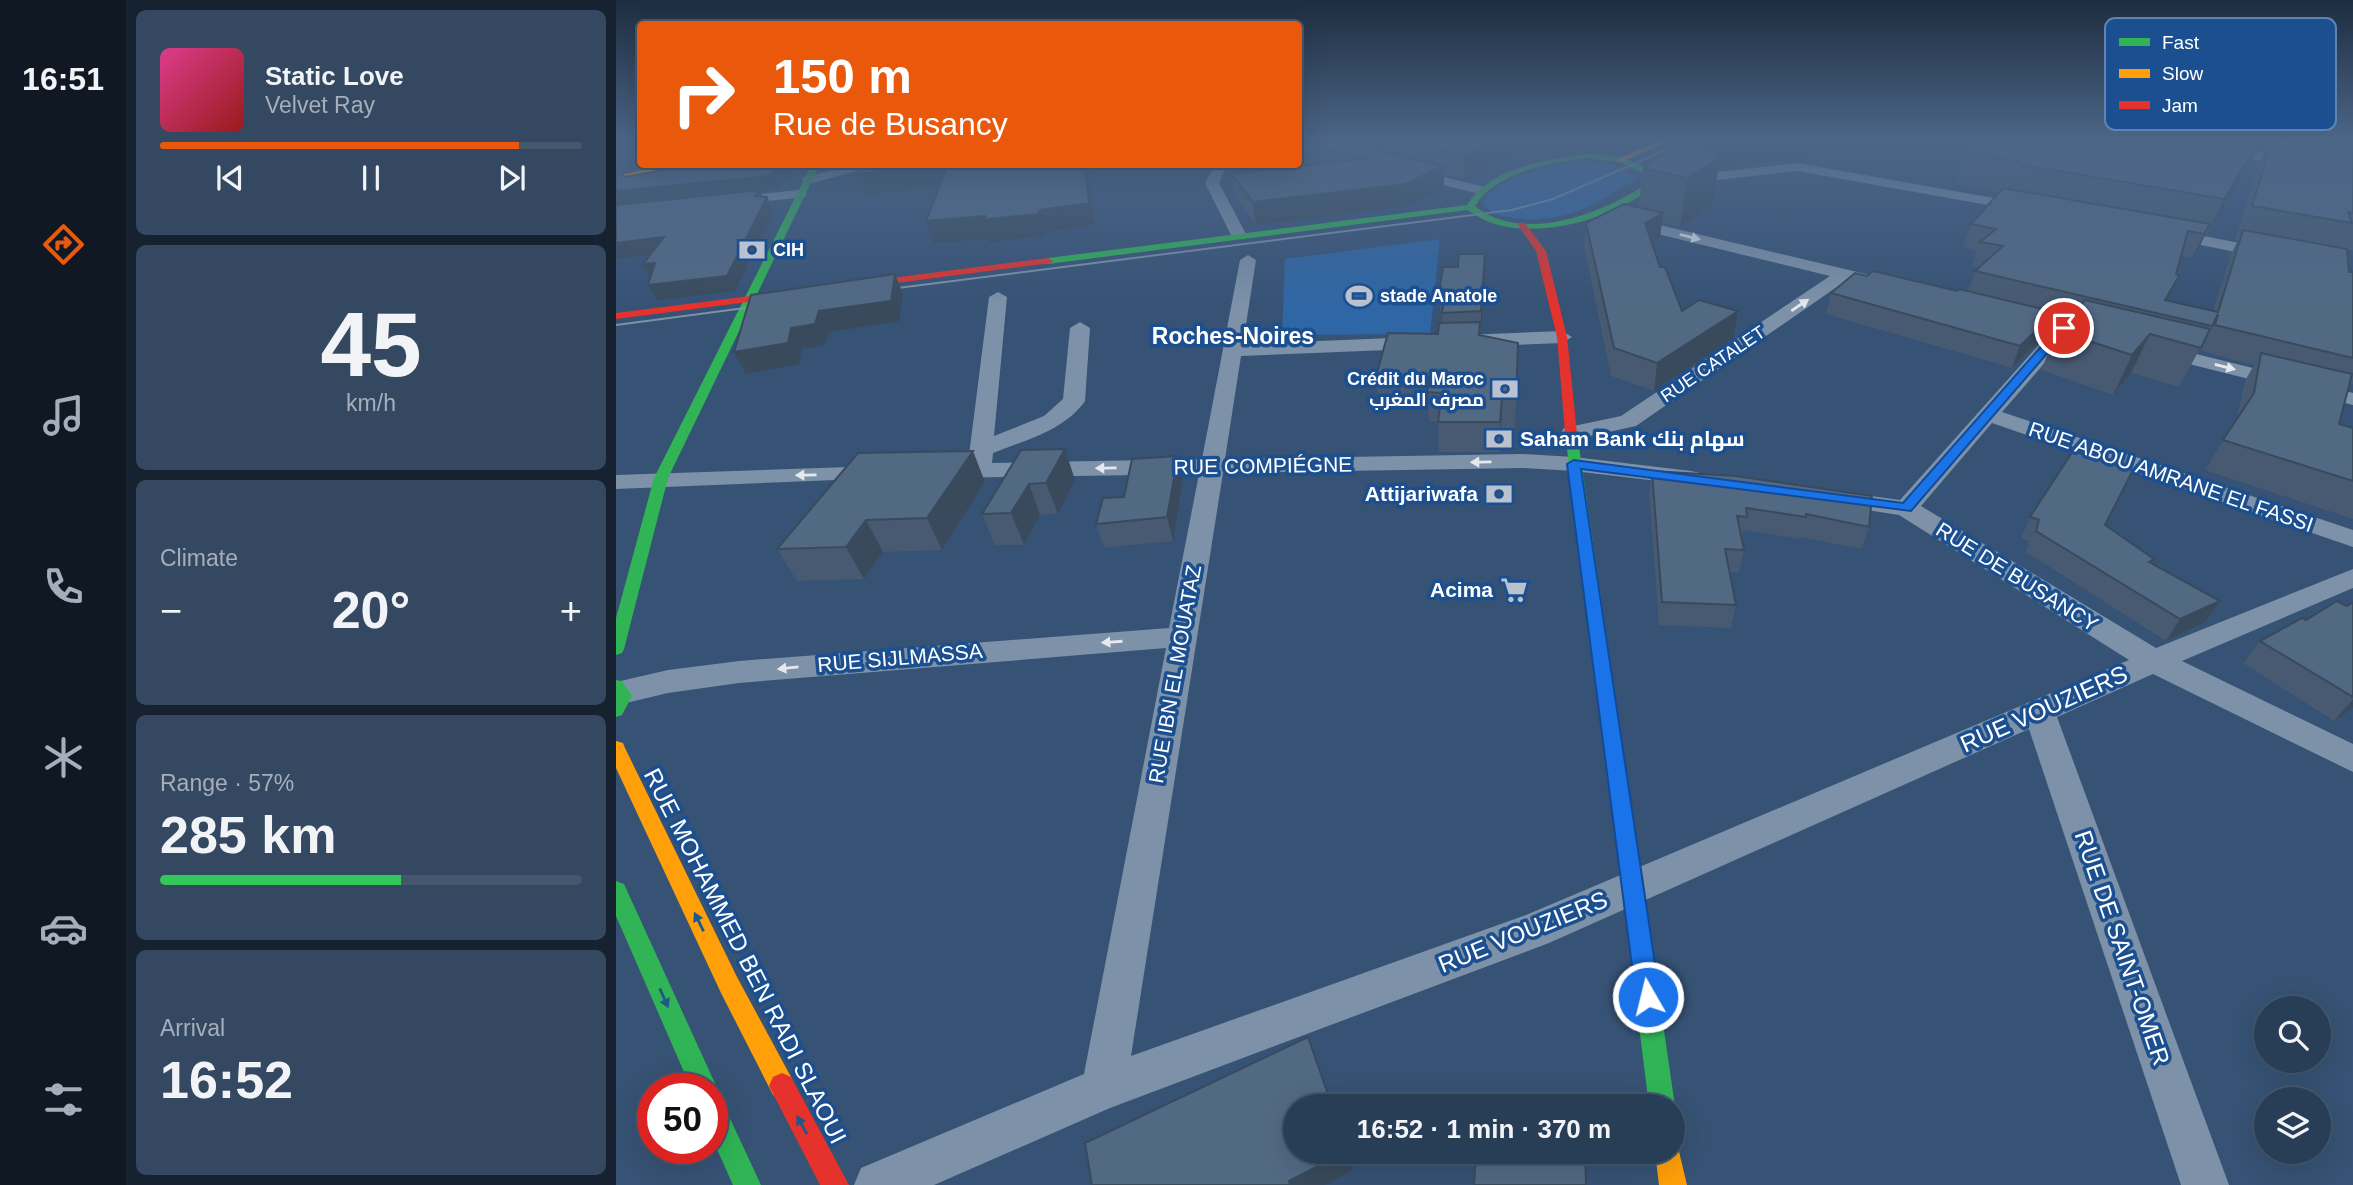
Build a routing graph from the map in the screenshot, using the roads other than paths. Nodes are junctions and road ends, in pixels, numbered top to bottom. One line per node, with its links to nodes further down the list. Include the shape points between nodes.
1 (754, 195): 7 (street)
2 (800, 195): 20 (street)
3 (1218, 195): 14 (street)
4 (1475, 195): 8 (street)
5 (1632, 195): 10 (street)
6 (1956, 195): 9 (street)
7 (708, 203)
8 (1470, 207): 11 (street, via 1491,219); 14 (street)
9 (2044, 211)
10 (1599, 215): 12 (street); 17 (street, one-way to 17)
11 (1522, 225): 12 (street); 15 (street)
12 (1555, 226): 15 (street)
13 (2151, 232): 16 (street)
14 (1244, 248): 20 (street); 28 (street, RUE IBN EL MOUATAZ)
15 (1541, 251): 25 (street)
16 (2286, 257)
17 (1844, 274): 18 (street); 31 (street, RUE CATALET, one-way to 17, via 1628,421)
18 (1909, 290)
19 (998, 297): 32 (street)
20 (748, 299): 22 (street); 37 (street)
21 (1999, 312): 24 (street)
22 (616, 316)
23 (1080, 328): 32 (street, via 1074,401 1052,421)
24 (2064, 328): 26 (street); 30 (street)
25 (1562, 337): 28 (street); 31 (street)
26 (2116, 340)
27 (2143, 347): 29 (street, one-way to 29)
28 (1235, 350): 34 (street, RUE IBN EL MOUATAZ)
29 (2353, 398)
30 (1989, 415): 41 (street); 42 (street, RUE ABOU AMRANE EL FASSI)
31 (1572, 433): 33 (street)
32 (981, 460): 34 (street, RUE COMPIÉGNE, one-way to 32); 36 (street, RUE COMPIÉGNE)
33 (1574, 464): 34 (street, RUE COMPIÉGNE, one-way to 34); 39 (street); 52 (street)
34 (1211, 466): 45 (street, RUE IBN EL MOUATAZ)
35 (897, 472): 37 (street, one-way to 37)
36 (924, 472)
37 (661, 478): 38 (street); 44 (street)
38 (616, 482)
39 (1718, 482)
40 (1812, 495): 41 (street, RUE DE BUSANCY)
41 (1906, 508): 47 (street, RUE DE BUSANCY)
42 (2353, 539)
43 (2353, 578): 47 (street, RUE VOUZIERS)
44 (621, 611): 46 (street)
45 (1181, 637): 48 (street, RUE SIJLMASSA, one-way to 48, via 720,674 660,681); 55 (street, RUE IBN EL MOUATAZ)
46 (616, 648)
47 (2154, 661): 49 (street, RUE VOUZIERS); 51 (street, RUE DE BUSANCY)
48 (618, 696)
49 (2039, 711): 52 (street, RUE VOUZIERS); 63 (street, RUE DE SAINT-OMER)
50 (616, 748): 60 (street, RUE MOHAMMED BEN RADI SLAOUI, one-way to 50, via 729,985)
51 (2353, 759)
52 (1634, 887): 55 (street, RUE VOUZIERS, via 1535,930); 56 (street)
53 (616, 891): 54 (street, one-way to 54)
54 (697, 1073)
55 (1104, 1088): 61 (street, RUE VOUZIERS)
56 (1660, 1094)
57 (728, 1143): 59 (street)
58 (1670, 1164): 62 (street)
59 (747, 1185)
60 (835, 1185)
61 (878, 1185)
62 (1673, 1185)
63 (2205, 1185)

